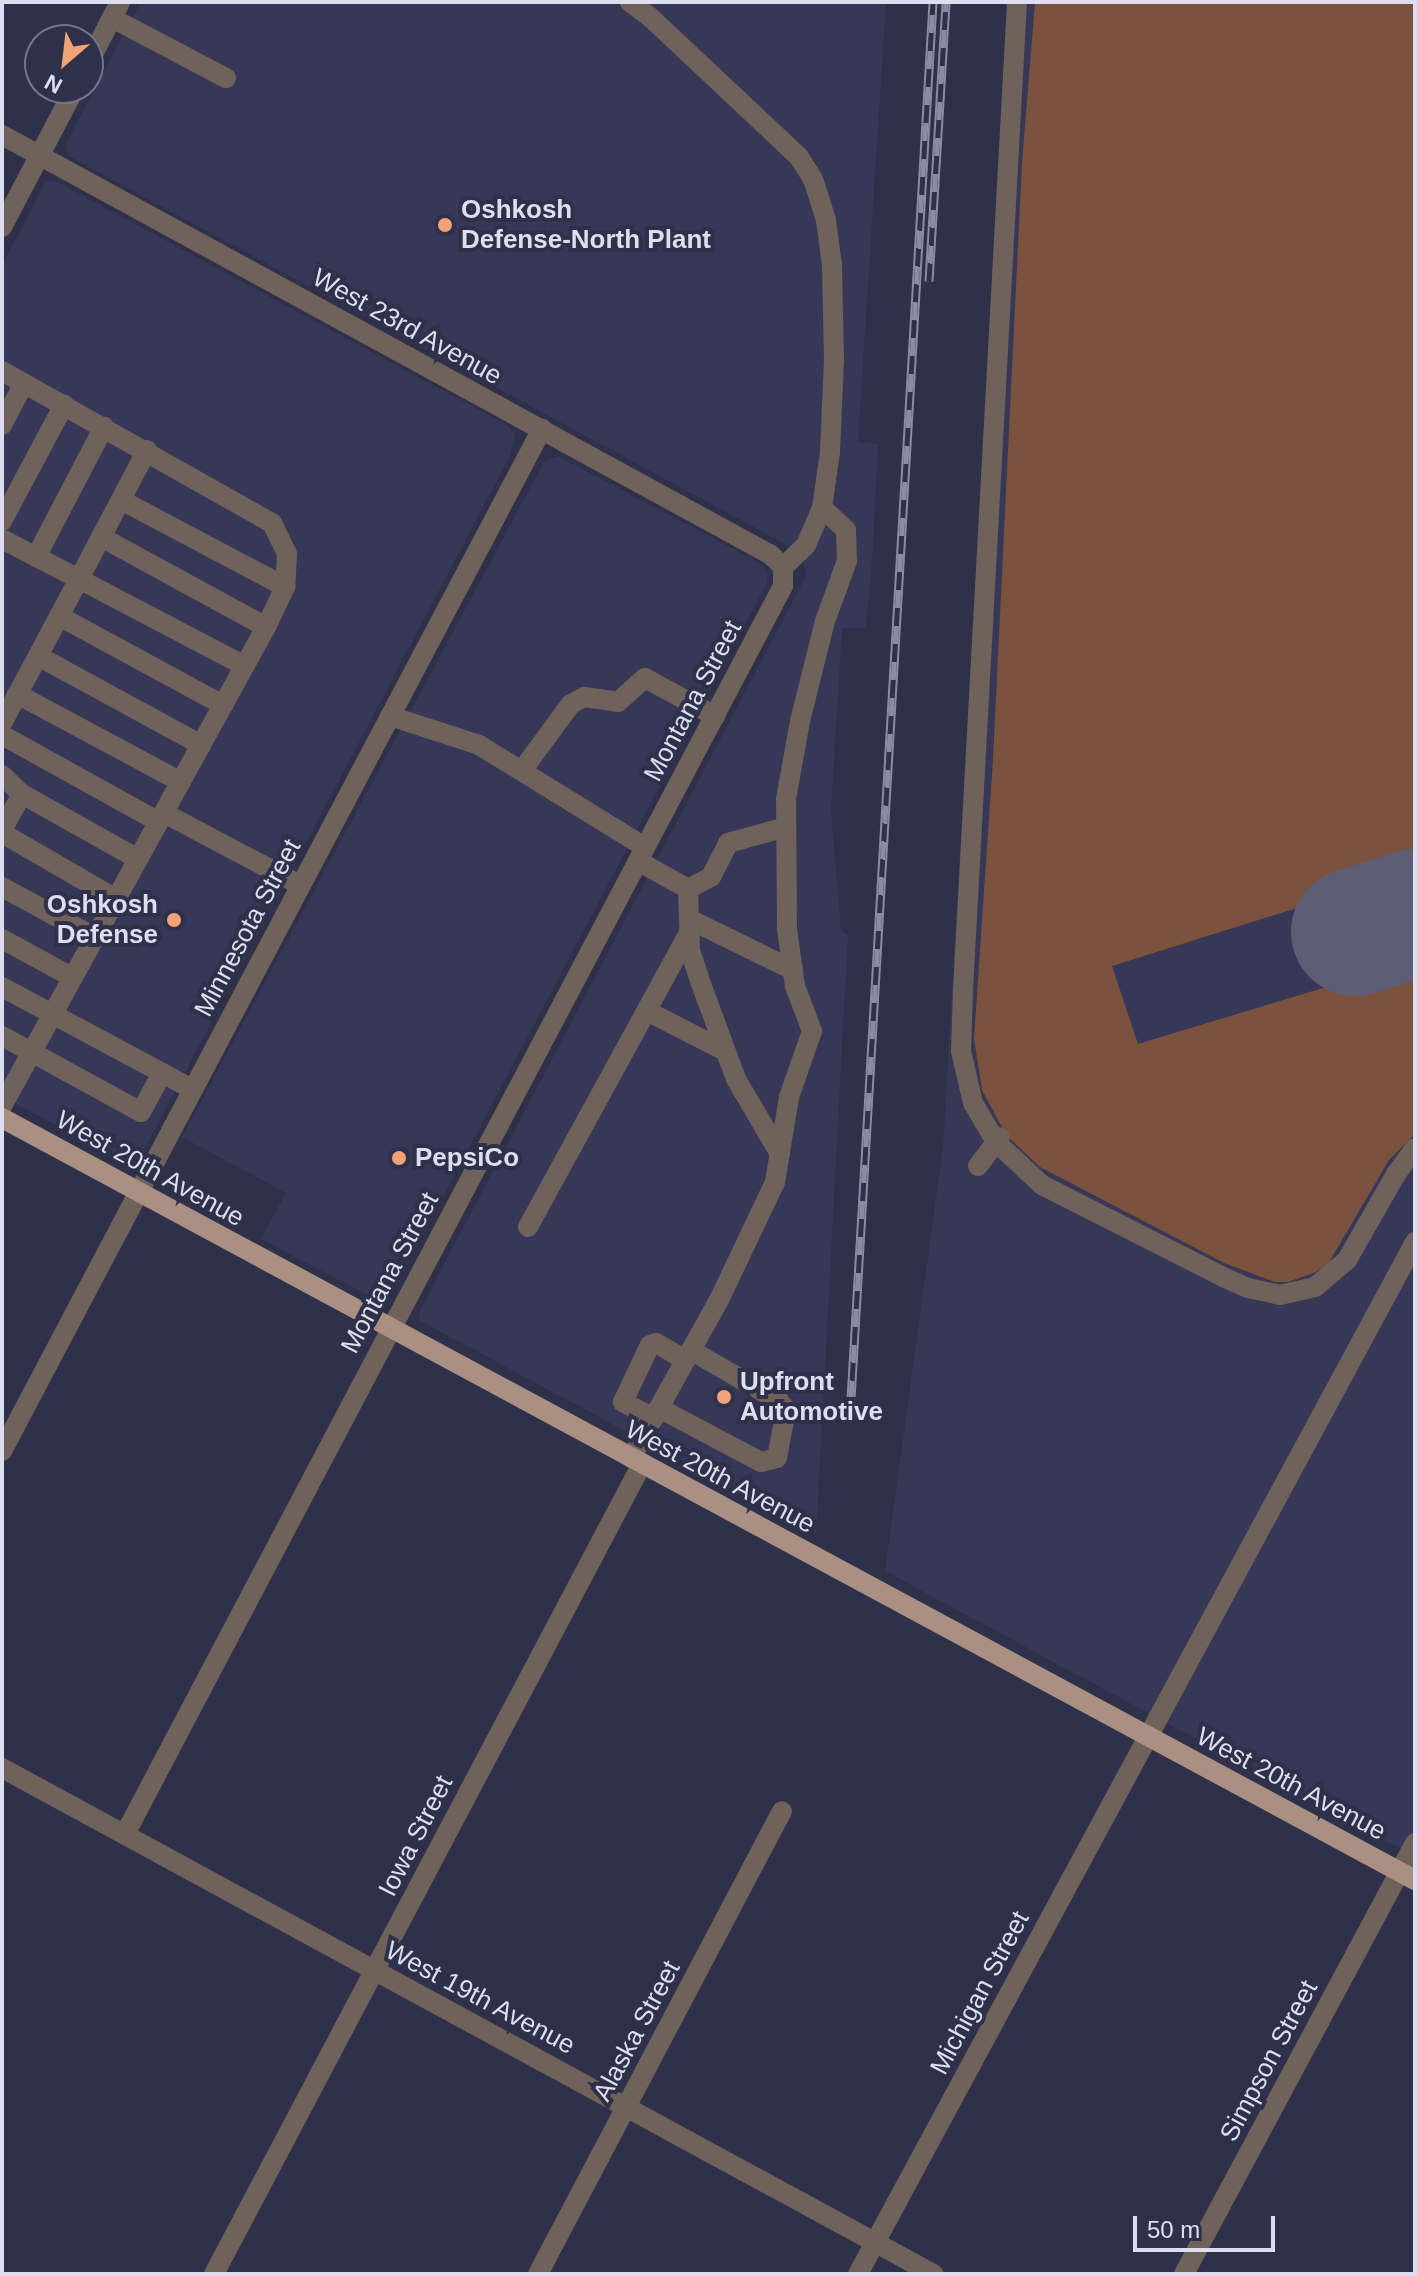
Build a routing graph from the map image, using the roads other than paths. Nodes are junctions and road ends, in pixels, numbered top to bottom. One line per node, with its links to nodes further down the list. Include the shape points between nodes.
1 (630, 2): 18 (street, via 756,114 813,179 832,265 834,360)
2 (1017, 2): 65 (street, via 961,1051 973,1103)
3 (116, 10): 4 (street); 5 (street)
4 (104, 33)
5 (226, 78)
6 (67, 104): 8 (street)
7 (2, 135): 8 (street, West 23rd Avenue)
8 (40, 156): 9 (street); 15 (street, West 23rd Avenue)
9 (2, 227)
10 (2, 371): 11 (street)
11 (24, 383): 12 (street); 13 (street)
12 (64, 405): 14 (street); 19 (street)
13 (2, 425)
14 (104, 427): 16 (street); 22 (street)
15 (542, 429): 23 (street, West 23rd Avenue, via 771,555); 32 (street, Minnesota Street)
16 (147, 450): 17 (street); 25 (street, via 272,523 287,554)
17 (121, 500): 20 (street); 25 (street)
18 (822, 508): 23 (street, via 806,545); 43 (street, Iowa Street, via 846,530 847,561 825,621 800,721)
19 (2, 521)
20 (101, 537): 24 (street); 27 (street)
21 (2, 539): 22 (street)
22 (36, 557): 24 (street)
23 (783, 567): 33 (street, Montana Street, via 783,586)
24 (79, 579): 26 (street); 29 (street)
25 (285, 587): 27 (street)
26 (59, 616): 28 (street); 31 (street)
27 (266, 627): 29 (street)
28 (38, 656): 30 (street); 36 (street)
29 (245, 666): 31 (street)
30 (17, 694): 34 (street); 39 (street)
31 (223, 705): 36 (street)
32 (390, 716): 37 (street, via 479,745); 46 (street, Minnesota Street)
33 (715, 716): 37 (street, via 645,678 618,702 584,697 571,704); 44 (street, Montana Street)
34 (2, 723)
35 (2, 735): 41 (street)
36 (201, 745): 39 (street)
37 (523, 769): 44 (street)
38 (2, 775): 40 (street)
39 (181, 782): 41 (street)
40 (22, 794): 42 (street); 45 (street)
41 (161, 818): 45 (street); 46 (street)
42 (3, 826): 49 (street)
43 (786, 827): 48 (street, via 728,843 711,877); 53 (street, Iowa Street)
44 (642, 854): 48 (street); 72 (street, Montana Street)
45 (138, 859): 49 (street)
46 (300, 885): 62 (street, Minnesota Street)
47 (2, 887): 51 (street)
48 (688, 889): 50 (street)
49 (116, 899): 51 (street)
50 (689, 925): 53 (street); 56 (street); 60 (street, via 700,979)
51 (94, 937): 54 (street)
52 (2, 939): 54 (street)
53 (793, 970): 67 (street, Iowa Street, via 812,1031 789,1097)
54 (72, 977): 57 (street)
55 (2, 987): 57 (street)
56 (647, 1011): 60 (street); 70 (street)
57 (52, 1014): 59 (street); 61 (street)
58 (2, 1036): 59 (street)
59 (32, 1051): 61 (street, via 141,1112); 63 (street)
60 (725, 1051): 67 (street)
61 (162, 1073): 62 (street)
62 (192, 1089): 69 (street, Minnesota Street)
63 (2, 1106)
64 (2, 1118): 69 (main road, West 20th Avenue)
65 (998, 1140): 66 (street, via 1042,1185 1223,1277 1280,1295 1315,1287 1347,1260); 68 (street)
66 (1415, 1148)
67 (780, 1154): 73 (street, Iowa Street, via 775,1182)
68 (978, 1166)
69 (138, 1192): 72 (main road, West 20th Avenue); 75 (street, Minnesota Street)
70 (528, 1227)
71 (1415, 1242): 77 (street, Michigan Street)
72 (389, 1329): 76 (main road, West 20th Avenue); 80 (street, Montana Street)
73 (689, 1356): 74 (street, Iowa Street); 74 (street, via 650,1345 623,1402); 74 (street, via 779,1401 786,1410 777,1458 761,1462)
74 (657, 1413): 76 (street, Iowa Street)
75 (2, 1451)
76 (637, 1461): 77 (main road, West 20th Avenue); 83 (street, Iowa Street)
77 (1148, 1736): 82 (main road, West 20th Avenue); 85 (street, Michigan Street)
78 (2, 1768): 80 (street, West 19th Avenue)
79 (782, 1811): 84 (street, Alaska Street)
80 (125, 1834): 83 (street, West 19th Avenue)
81 (1415, 1843): 82 (street, Simpson Street)
82 (1407, 1876): 90 (street, Simpson Street)
83 (375, 1971): 84 (street, West 19th Avenue); 86 (street, Iowa Street)
84 (627, 2107): 85 (street, West 19th Avenue); 87 (street, Alaska Street)
85 (875, 2241): 88 (street, Michigan Street); 89 (street, West 19th Avenue)
86 (214, 2274)
87 (538, 2274)
88 (858, 2274)
89 (933, 2274)
90 (1184, 2274)

